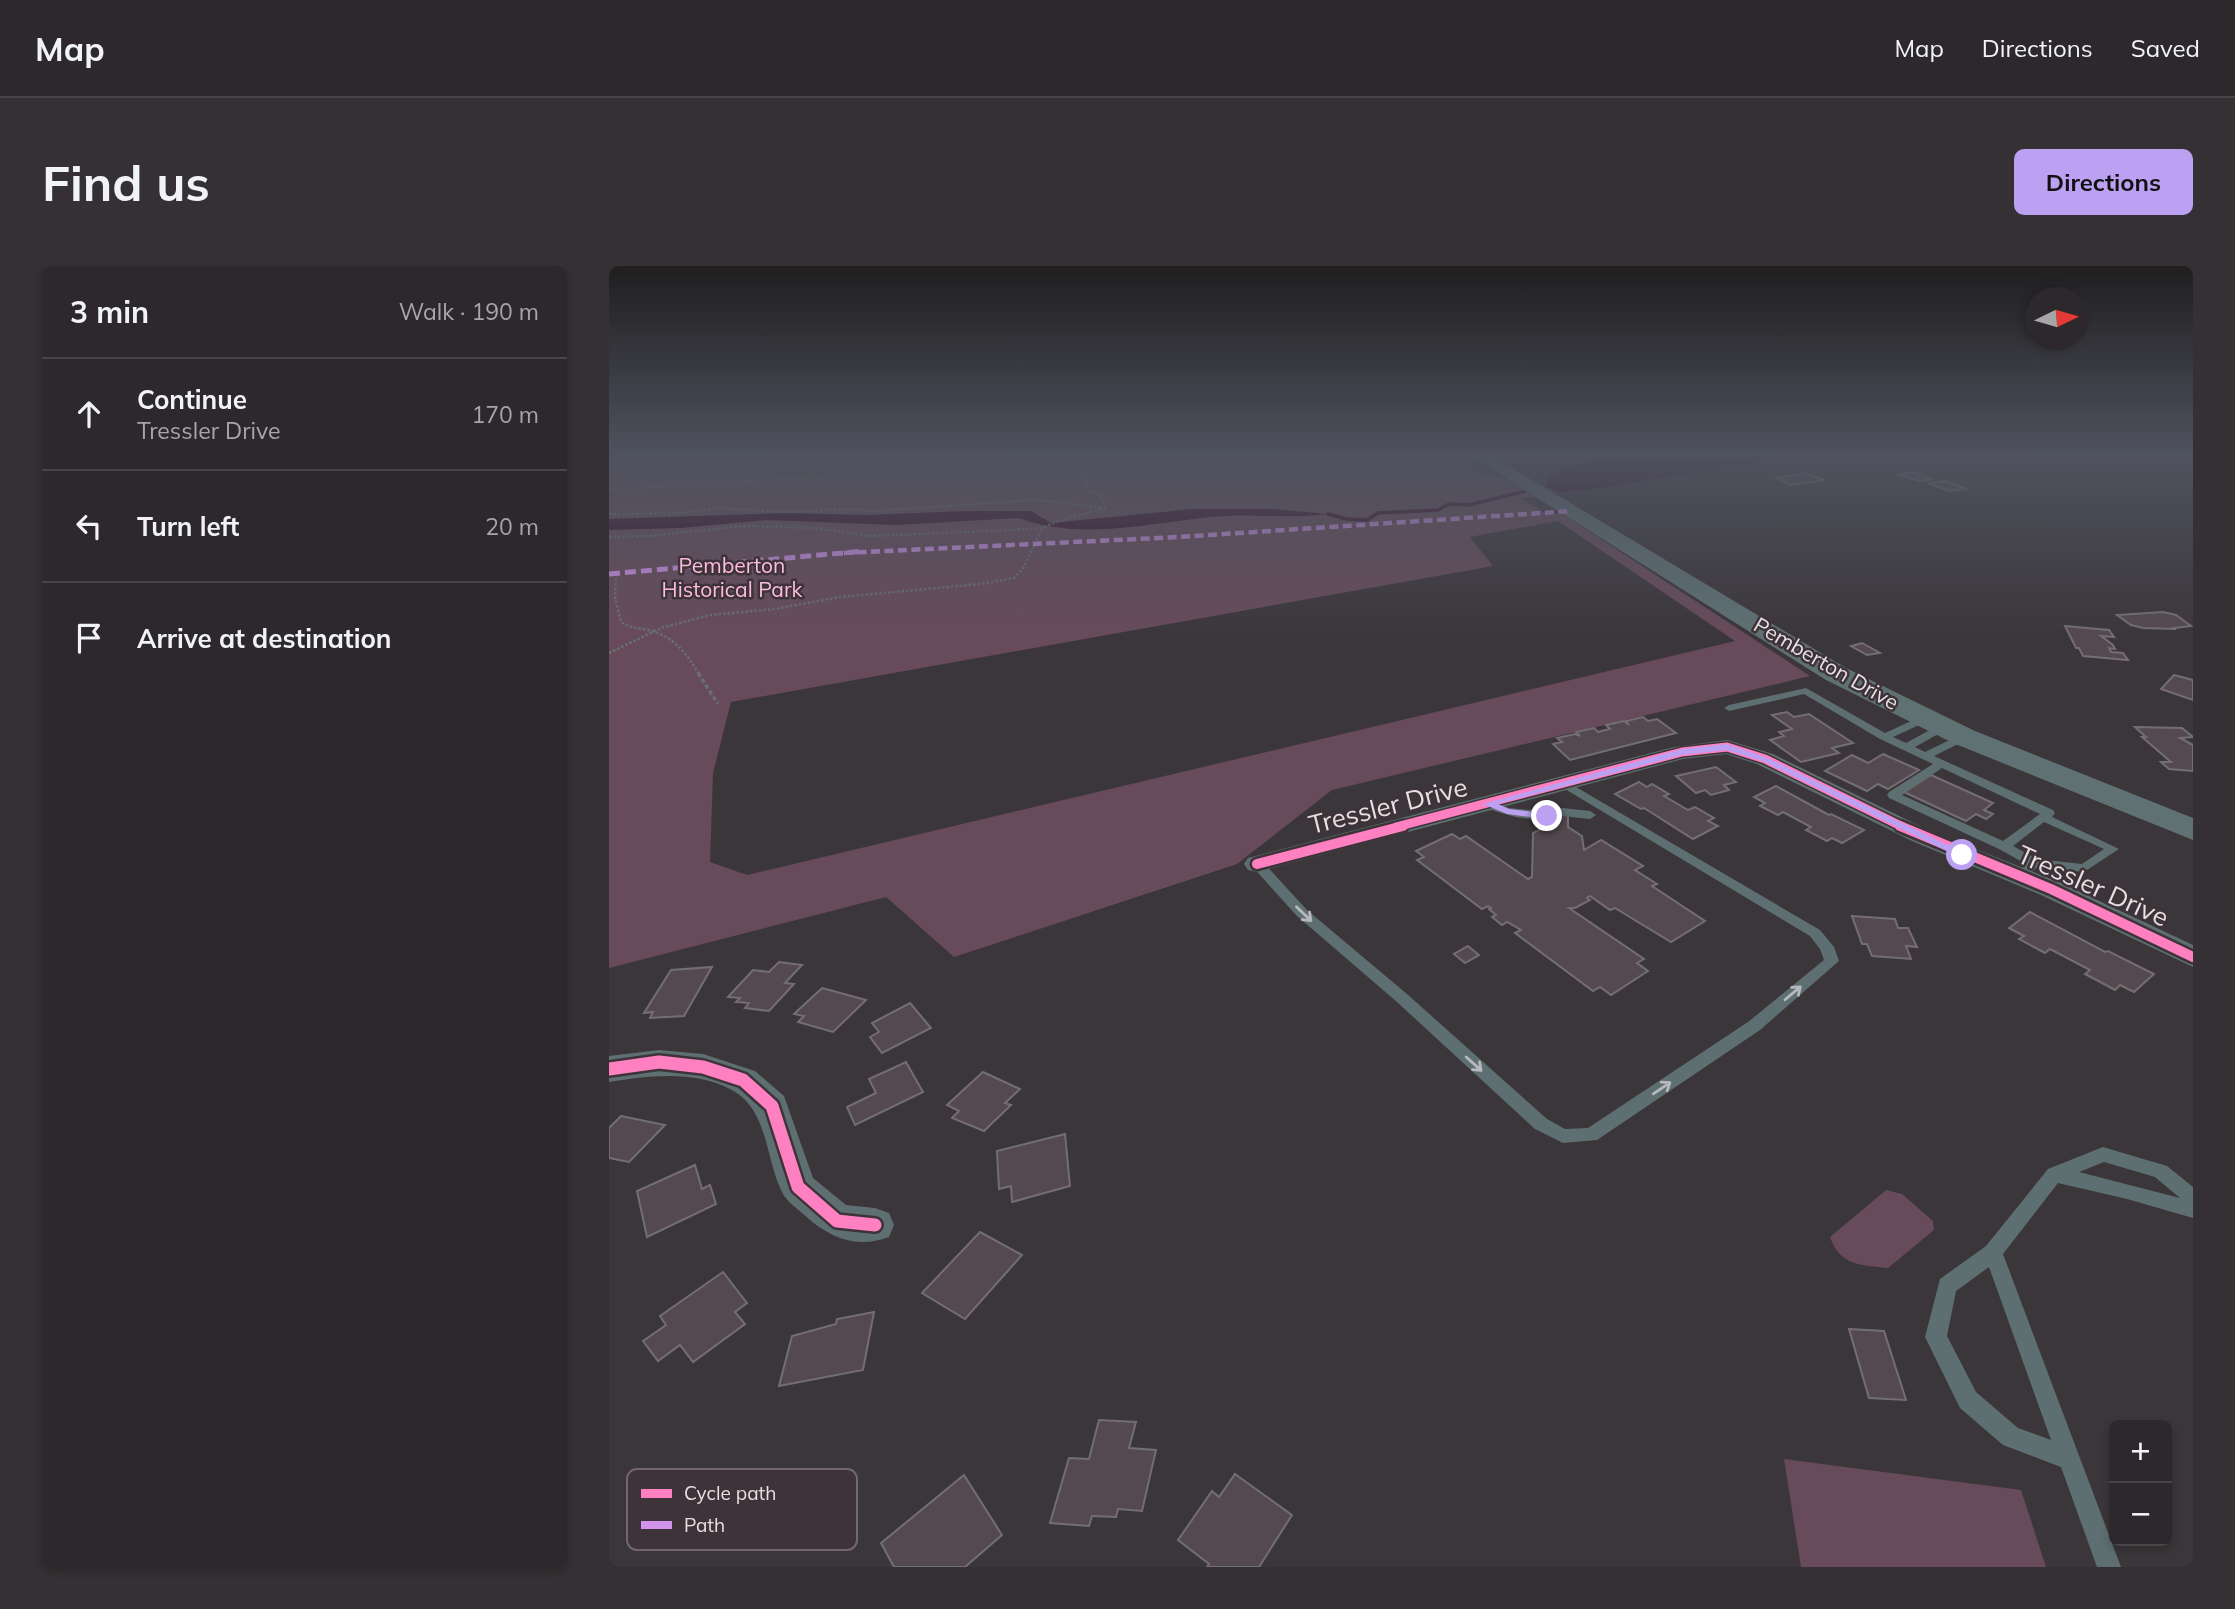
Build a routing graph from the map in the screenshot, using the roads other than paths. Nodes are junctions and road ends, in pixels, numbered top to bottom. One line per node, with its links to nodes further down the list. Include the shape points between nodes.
1 (1579, 517): 3 (street, Pemberton Drive, via 1836,674)
2 (1729, 708): 4 (lane, via 1805,691)
3 (1944, 727): 4 (lane); 5 (lane); 6 (lane); 16 (street, Pemberton Drive)
4 (1884, 737): 5 (lane)
5 (1906, 747): 6 (lane)
6 (1925, 756): 7 (lane)
7 (1940, 764): 15 (lane, via 2049,813); 17 (lane, via 1893,795)
8 (1564, 784): 9 (street, Tressler Drive); 10 (lane); 19 (street, Tressler Drive, via 1682,752 1727,747 1765,760 1921,836)
9 (1488, 804): 11 (lane); 18 (street, Tressler Drive)
10 (1611, 812): 12 (lane); 18 (lane, one-way to 10, via 1302,913 1541,1124 1563,1136 1591,1135 1754,1026 1832,961 1815,933)
11 (1528, 814): 12 (lane, via 1544,810); 13 (lane)
12 (1590, 815): 14 (lane)
13 (1547, 816)
14 (1568, 817)
15 (2043, 817): 17 (lane); 19 (lane, via 2113,849 2084,868)
16 (2193, 830)
17 (2004, 846): 19 (lane)
18 (1258, 863)
19 (2027, 870): 20 (street, Tressler Drive)
20 (2193, 957)
21 (609, 1069): 25 (street, via 659,1062 703,1067 743,1080 772,1106 797,1187 837,1221)
22 (2054, 1174): 23 (lane, via 2103,1154 2161,1171); 24 (lane); 26 (lane)
23 (2193, 1198)
24 (2193, 1210)
25 (875, 1225)
26 (1993, 1252): 27 (lane); 27 (lane, via 1947,1286 1936,1337 1968,1400 2011,1437)
27 (2070, 1459): 28 (lane)
28 (2109, 1567)

